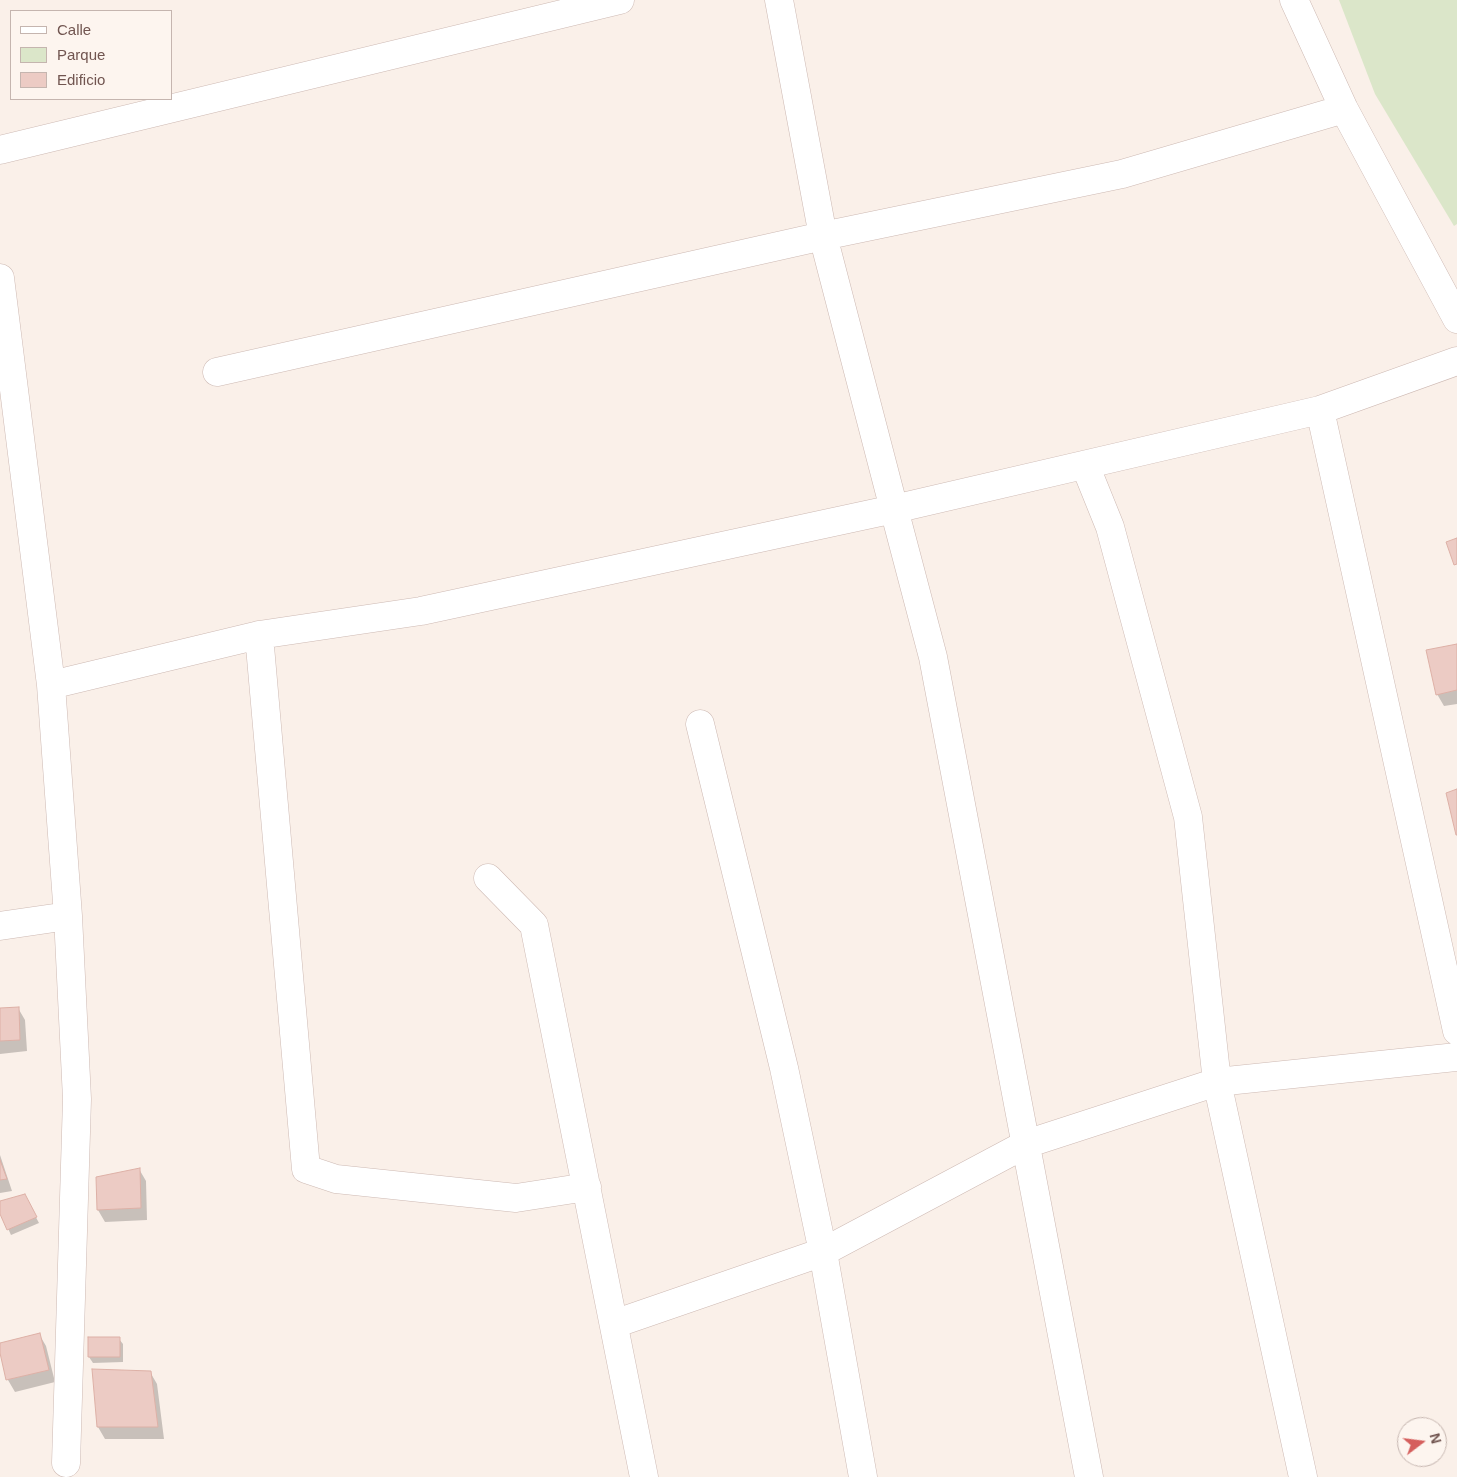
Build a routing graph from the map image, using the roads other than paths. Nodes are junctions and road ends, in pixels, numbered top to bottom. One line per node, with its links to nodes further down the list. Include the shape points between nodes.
1 (620, 0): 5 (street)
2 (779, 0): 6 (street)
3 (1294, 0): 4 (street)
4 (1344, 109): 6 (street, via 1122,174); 8 (street)
5 (0, 150)
6 (823, 236): 10 (street); 13 (street)
7 (0, 278): 15 (street)
8 (1457, 319)
9 (1457, 361): 11 (street)
10 (217, 372)
11 (1320, 410): 12 (street); 20 (street)
12 (1086, 465): 13 (street); 22 (street, via 1110,527 1188,817)
13 (894, 509): 14 (street, via 421,611); 23 (street, via 933,657)
14 (258, 635): 15 (street); 24 (street, via 306,1169 336,1179 516,1198)
15 (51, 685): 18 (street)
16 (700, 724): 25 (street, via 784,1068)
17 (488, 878): 24 (street, via 534,925)
18 (68, 916): 19 (street); 27 (street, via 77,1099)
19 (0, 926)
20 (1457, 1031)
21 (1457, 1057): 22 (street)
22 (1217, 1082): 23 (street); 31 (street)
23 (1026, 1144): 25 (street); 30 (street)
24 (587, 1187): 26 (street)
25 (823, 1252): 26 (street); 29 (street)
26 (614, 1324): 28 (street)
27 (66, 1463)
28 (644, 1477)
29 (863, 1477)
30 (1089, 1477)
31 (1303, 1477)

